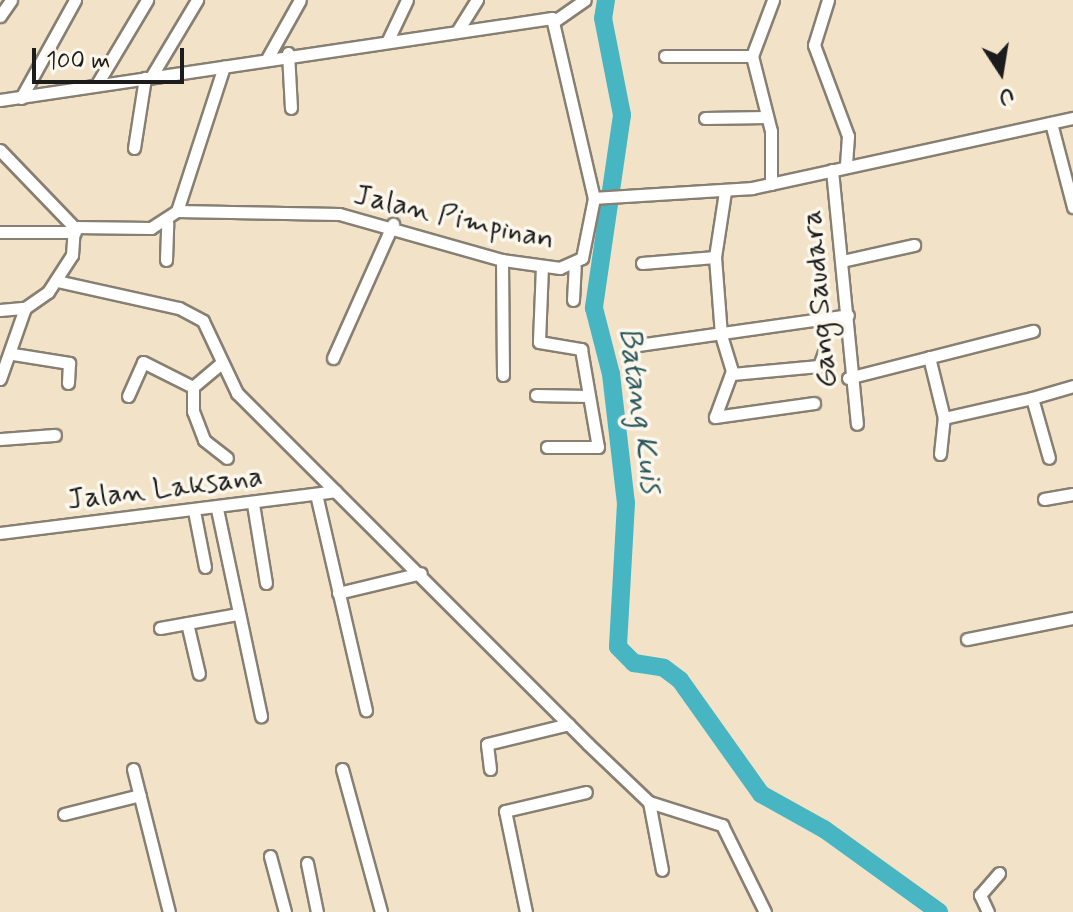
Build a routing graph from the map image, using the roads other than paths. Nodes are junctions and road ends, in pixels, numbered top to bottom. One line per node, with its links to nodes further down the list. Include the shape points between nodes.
1 (11, 0): 11 (street)
2 (75, 0): 22 (street)
3 (147, 0): 21 (street)
4 (197, 0): 20 (street)
5 (300, 0): 18 (street)
6 (407, 0): 14 (street)
7 (477, 0): 13 (street)
8 (585, 0): 12 (street)
9 (773, 0): 17 (street)
10 (828, 0): 31 (street, via 814,45 848,136)
11 (0, 16)
12 (556, 20): 13 (street); 35 (street)
13 (458, 30): 14 (street)
14 (388, 40): 15 (street)
15 (288, 53): 18 (street); 24 (street)
16 (665, 56): 17 (street)
17 (752, 56): 25 (street)
18 (268, 57): 19 (street)
19 (224, 66): 20 (street); 37 (street)
20 (148, 77): 21 (street); 29 (street)
21 (97, 84): 22 (street)
22 (21, 98): 23 (street)
23 (0, 100)
24 (291, 108)
25 (767, 117): 26 (street); 33 (street)
26 (705, 118)
27 (1073, 118): 28 (street)
28 (1051, 123): 31 (street); 36 (street)
29 (134, 148)
30 (0, 150): 40 (street)
31 (846, 165): 32 (street)
32 (832, 170): 33 (street); 46 (street, Gang Saudara)
33 (771, 184): 34 (street)
34 (725, 192): 35 (street); 43 (street)
35 (597, 198): 49 (street, Jalan Pimpinan)
36 (1073, 207)
37 (177, 211): 38 (street); 39 (street, Jalan Pimpinan, via 339,214)
38 (167, 223): 40 (street); 44 (street)
39 (393, 224): 45 (street, Jalan Pimpinan); 61 (street)
40 (74, 230): 41 (street); 50 (street, via 72,255)
41 (0, 232)
42 (914, 245): 46 (street)
43 (715, 257): 47 (street); 56 (street)
44 (166, 260)
45 (502, 260): 48 (street, Jalan Pimpinan); 64 (street)
46 (842, 261): 54 (street, Gang Saudara)
47 (642, 263)
48 (542, 266): 49 (street, Jalan Pimpinan); 72 (street, via 539,342 580,348)
49 (575, 267): 51 (street)
50 (57, 281): 52 (street); 62 (street, via 193,314 214,335)
51 (573, 300)
52 (25, 308): 53 (street); 59 (street)
53 (0, 310)
54 (848, 315): 56 (street); 65 (street, Gang Saudara)
55 (1033, 331): 60 (street)
56 (721, 335): 57 (street); 63 (street)
57 (631, 346)
58 (824, 352): 63 (street, via 819,366)
59 (13, 354): 66 (street); 67 (street, via 69,363)
60 (929, 357): 65 (street); 75 (street)
61 (333, 358)
62 (219, 365): 69 (street); 83 (street, via 237,393)
63 (732, 374): 74 (street, via 713,411 717,419)
64 (503, 375)
65 (848, 378): 76 (street, Gang Saudara)
66 (0, 379)
67 (68, 383)
68 (1073, 386): 73 (street)
69 (193, 387): 71 (street, via 143,362); 81 (street, via 200,435)
70 (536, 395): 72 (street)
71 (128, 396)
72 (589, 396): 79 (street, via 596,451)
73 (1032, 398): 75 (street); 82 (street)
74 (814, 403)
75 (944, 418): 80 (street)
76 (857, 424)
77 (55, 435): 78 (street)
78 (0, 439)
79 (547, 447)
80 (940, 454)
81 (227, 458)
82 (1049, 458)
83 (335, 491): 84 (street, Jalan Laksana); 92 (street)
84 (316, 494): 87 (street, Jalan Laksana); 94 (street)
85 (1073, 494): 86 (street)
86 (1044, 499)
87 (253, 504): 88 (street, Jalan Laksana); 93 (street)
88 (217, 509): 89 (street, Jalan Laksana); 95 (street)
89 (194, 511): 90 (street, Jalan Laksana); 91 (street)
90 (0, 533)
91 (205, 567)
92 (421, 573): 94 (street); 103 (street)
93 (266, 583)
94 (338, 593): 101 (street)
95 (237, 614): 97 (street); 102 (street)
96 (1073, 618): 99 (street)
97 (187, 623): 98 (street); 100 (street)
98 (160, 628)
99 (967, 639)
100 (199, 674)
101 (366, 710)
102 (261, 716)
103 (569, 724): 106 (street, via 487,744); 109 (street)
104 (133, 769): 108 (street)
105 (342, 769): 118 (street)
106 (490, 769)
107 (586, 792): 119 (street, via 506,810)
108 (140, 795): 110 (street); 115 (street)
109 (649, 802): 113 (street); 120 (street, via 722,825)
110 (64, 814)
111 (270, 856): 116 (street)
112 (307, 863): 117 (street)
113 (662, 870)
114 (999, 873): 121 (street, via 980,895)
115 (169, 912)
116 (285, 912)
117 (317, 912)
118 (381, 912)
119 (526, 912)
120 (765, 912)
121 (988, 912)

